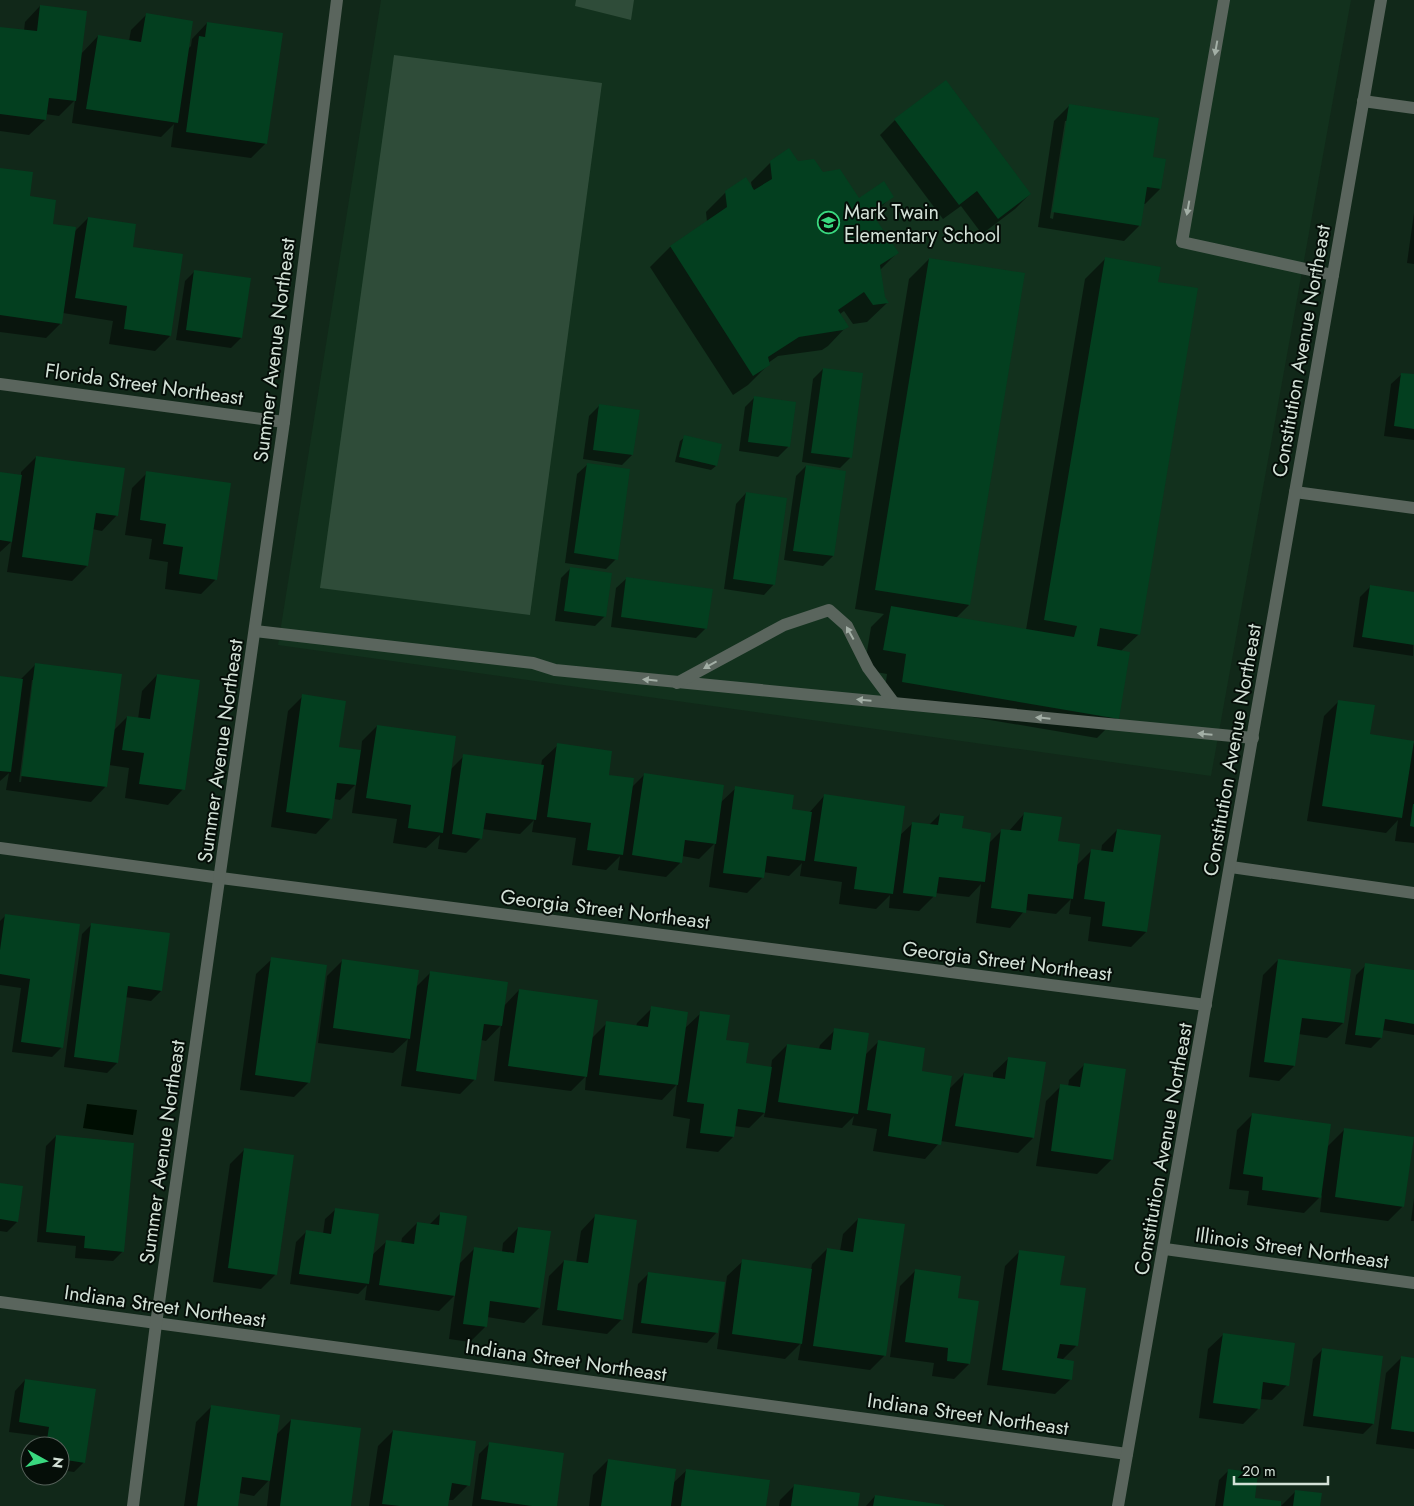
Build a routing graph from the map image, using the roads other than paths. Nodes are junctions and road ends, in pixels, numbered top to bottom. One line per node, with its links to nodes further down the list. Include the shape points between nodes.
1 (336, 0): 8 (street, Summer Avenue Northeast)
2 (1224, 0): 6 (street, one-way to 6, via 1182,242)
3 (1382, 0): 4 (street, Constitution Avenue Northeast)
4 (1363, 101): 5 (street); 6 (street, Constitution Avenue Northeast)
5 (1414, 108)
6 (1333, 275): 9 (street, Constitution Avenue Northeast)
7 (0, 384): 8 (street, Florida Street Northeast)
8 (284, 422): 11 (street, Summer Avenue Northeast)
9 (1295, 492): 10 (street); 14 (street, Constitution Avenue Northeast)
10 (1414, 508)
11 (255, 631): 12 (street, one-way to 11, via 555,670 533,663); 17 (street, Summer Avenue Northeast)
12 (677, 682): 13 (street, one-way to 12); 13 (street, one-way to 12, via 868,668 847,626 829,610 784,625)
13 (894, 703): 14 (street, one-way to 13)
14 (1253, 738): 16 (street, Constitution Avenue Northeast)
15 (0, 848): 17 (street, Georgia Street Northeast)
16 (1231, 867): 18 (street); 19 (street, Constitution Avenue Northeast)
17 (221, 878): 19 (street, Georgia Street Northeast); 23 (street, Summer Avenue Northeast)
18 (1414, 893)
19 (1206, 1005): 20 (street, Constitution Avenue Northeast)
20 (1165, 1249): 21 (street, Illinois Street Northeast); 24 (street, Constitution Avenue Northeast)
21 (1414, 1283)
22 (0, 1302): 23 (street, Indiana Street Northeast)
23 (156, 1324): 24 (street, Indiana Street Northeast); 25 (street, Summer Avenue Northeast)
24 (1127, 1454): 26 (street, Constitution Avenue Northeast)
25 (133, 1506)
26 (1118, 1506)

